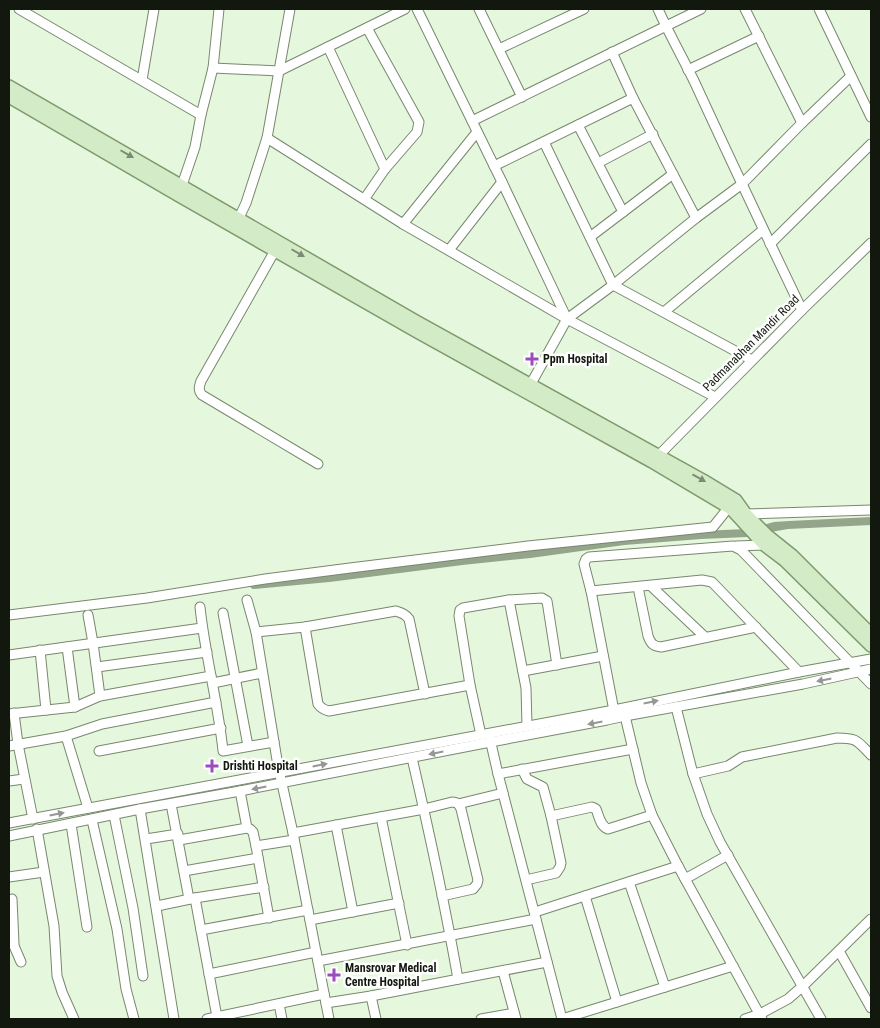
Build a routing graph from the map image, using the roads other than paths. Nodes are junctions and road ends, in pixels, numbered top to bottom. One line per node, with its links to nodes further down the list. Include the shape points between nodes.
1 (19, 9): 23 (street)
2 (154, 9): 23 (street)
3 (219, 9): 19 (street)
4 (290, 9): 21 (street)
5 (405, 9): 14 (street)
6 (417, 9): 30 (street)
7 (480, 9): 17 (street)
8 (584, 9): 17 (street)
9 (658, 9): 13 (street)
10 (701, 9): 13 (street)
11 (745, 9): 15 (street)
12 (818, 9): 22 (street)
13 (666, 26): 18 (street); 20 (street)
14 (367, 28): 16 (street); 40 (street, via 419,122 417,132)
15 (759, 36): 20 (street); 31 (street)
16 (328, 47): 21 (street); 40 (street)
17 (499, 49): 26 (street)
18 (612, 52): 26 (street); 27 (street)
19 (213, 68): 21 (street); 28 (street)
20 (688, 70): 43 (street)
21 (279, 71): 35 (street)
22 (851, 76): 29 (street); 31 (street)
23 (142, 80): 28 (street)
24 (9, 86): 44 (main road, one-way to 44)
25 (9, 97): 44 (main road)
26 (522, 97): 30 (street)
27 (633, 98): 32 (street); 34 (street)
28 (201, 114): 44 (street)
29 (871, 117)
30 (472, 121): 33 (street)
31 (802, 123): 43 (street)
32 (578, 125): 36 (street); 38 (street)
33 (477, 132): 39 (street); 49 (street)
34 (653, 134): 38 (street); 41 (street)
35 (267, 138): 45 (street); 48 (street)
36 (544, 142): 39 (street); 51 (street)
37 (871, 144): 53 (street)
38 (598, 163): 46 (street)
39 (494, 166): 42 (street)
40 (385, 170): 45 (street)
41 (672, 174): 46 (street); 47 (street)
42 (502, 182): 55 (street); 59 (street)
43 (742, 184): 47 (street); 50 (street)
44 (181, 191): 48 (main road)
45 (365, 198): 49 (street)
46 (623, 212): 51 (street)
47 (696, 218): 56 (street)
48 (237, 223): 54 (main road)
49 (404, 224): 55 (street)
50 (763, 230): 53 (street); 58 (street)
51 (590, 238): 56 (street)
52 (871, 243): 57 (street, Padmanabhan Mandir Road)
53 (770, 244): 57 (street)
54 (277, 247): 61 (main road); 64 (street, via 199,388 202,395)
55 (449, 250): 59 (street)
56 (614, 285): 58 (street); 59 (street)
57 (802, 310): 60 (street, Padmanabhan Mandir Road)
58 (664, 312): 60 (street)
59 (567, 319): 61 (street); 62 (street)
60 (752, 360): 62 (street, Padmanabhan Mandir Road)
61 (528, 389): 63 (main road)
62 (714, 397): 63 (street, Padmanabhan Mandir Road)
63 (655, 459): 65 (main road); 67 (main road, one-way to 67, via 736,500)
64 (318, 464)
65 (729, 507): 67 (main road); 77 (street, via 712,527 360,567)
66 (871, 510): 67 (street)
67 (746, 519): 68 (main road)
68 (766, 540): 69 (street); 83 (main road, via 792,555); 86 (main road)
69 (736, 546): 72 (street, via 590,557 584,564); 93 (street)
70 (651, 586): 71 (street); 80 (street, via 702,580 712,582); 84 (street)
71 (638, 587): 72 (street); 84 (street, via 648,636 655,646)
72 (591, 591): 91 (street)
73 (247, 600): 82 (street)
74 (509, 600): 94 (street, via 542,598 546,601); 97 (street); 104 (street, via 460,610)
75 (200, 607): 81 (street)
76 (223, 613): 101 (street)
77 (9, 615)
78 (88, 615): 85 (street)
79 (305, 627): 82 (street); 105 (street, via 396,612 406,615); 105 (street, via 318,704 324,710)
80 (756, 627): 84 (street); 98 (street)
81 (202, 628): 85 (street); 89 (street)
82 (256, 632): 100 (street)
83 (871, 634)
84 (705, 637)
85 (94, 643): 87 (street); 95 (street)
86 (871, 646)
87 (67, 647): 88 (street); 108 (street)
88 (40, 650): 90 (street); 110 (street)
89 (206, 652): 95 (street); 102 (street)
90 (9, 655)
91 (603, 656): 94 (street); 112 (street)
92 (871, 659): 93 (street)
93 (851, 663): 98 (street); 99 (street)
94 (557, 665): 97 (street)
95 (97, 667): 106 (street)
96 (871, 669): 99 (street)
97 (523, 671): 113 (street)
98 (799, 672): 112 (street, one-way to 98)
99 (860, 672): 103 (street); 109 (street, one-way to 109)
100 (262, 673): 101 (street); 117 (street)
101 (234, 678): 102 (street); 119 (street)
102 (212, 679): 106 (street); 107 (street)
103 (871, 684)
104 (470, 685): 105 (street); 116 (street)
105 (426, 694)
106 (100, 696): 108 (street)
107 (216, 702): 114 (street); 115 (street, via 102,724)
108 (74, 707): 110 (street)
109 (676, 707): 112 (street); 127 (street)
110 (46, 710): 111 (street)
111 (11, 714): 118 (street)
112 (618, 715): 113 (street); 116 (street, one-way to 116); 120 (street)
113 (527, 726): 116 (street)
114 (221, 728): 119 (street, via 223,751); 121 (street)
115 (66, 736): 118 (street); 135 (street)
116 (487, 737): 123 (street, one-way to 123); 125 (street, one-way to 116); 126 (street)
117 (274, 742): 119 (street); 125 (street)
118 (13, 745): 128 (street)
119 (248, 746)
120 (633, 749): 124 (street); 139 (street)
121 (99, 751)
122 (871, 755): 127 (street, via 856,740 837,738 742,757 728,766)
123 (412, 758): 130 (street); 137 (street)
124 (522, 769): 126 (street); 140 (street, via 527,779 543,787)
125 (279, 773): 130 (street); 135 (street)
126 (498, 774): 132 (street)
127 (693, 774): 154 (street, via 707,814)
128 (24, 779): 129 (street); 142 (street)
129 (9, 781)
130 (282, 783): 131 (street, one-way to 131); 150 (street)
131 (240, 791): 133 (street); 147 (street)
132 (503, 793): 134 (street); 161 (street)
133 (171, 804): 136 (street); 151 (street)
134 (458, 804): 137 (street, via 452,802); 164 (street, via 478,880 473,889)
135 (88, 808): 142 (street, one-way to 135)
136 (140, 809): 138 (street); 152 (street)
137 (424, 809): 141 (street); 164 (street)
138 (114, 815): 143 (street); 189 (street)
139 (652, 815): 140 (street, via 608,829 592,807); 156 (street)
140 (551, 816): 161 (street, via 560,867 556,873)
141 (381, 817): 146 (street); 168 (street)
142 (33, 819): 144 (street)
143 (92, 820): 145 (street); 203 (street)
144 (9, 823)
145 (70, 824): 148 (street); 176 (street)
146 (336, 825): 150 (street); 171 (street)
147 (247, 828): 151 (street); 153 (street, via 253,832)
148 (37, 829): 149 (street); 158 (street)
149 (9, 836)
150 (293, 836): 153 (street); 170 (street)
151 (178, 837): 152 (street); 157 (street)
152 (146, 839): 169 (street)
153 (256, 846): 155 (street)
154 (728, 856): 160 (street); 191 (street)
155 (258, 858): 157 (street); 163 (street)
156 (678, 866): 160 (street); 162 (street)
157 (184, 871): 166 (street)
158 (44, 872): 159 (street); 202 (street, via 54,926 57,976)
159 (9, 878)
160 (685, 879): 186 (street)
161 (526, 880): 172 (street)
162 (629, 882): 165 (street); 192 (street)
163 (264, 887): 166 (street); 173 (street)
164 (442, 896): 179 (street)
165 (585, 896): 172 (street); 196 (street)
166 (192, 898): 169 (street); 177 (street)
167 (12, 899): 180 (street)
168 (399, 903): 171 (street); 181 (street)
169 (157, 906): 204 (street)
170 (308, 910): 173 (street); 175 (street)
171 (353, 912): 175 (street)
172 (535, 916): 179 (street); 185 (street)
173 (269, 918): 177 (street)
174 (871, 919): 182 (street)
175 (310, 920): 183 (street)
176 (87, 927)
177 (201, 930): 188 (street)
178 (9, 935): 180 (street)
179 (450, 936): 181 (street); 190 (street)
180 (14, 944): 184 (street)
181 (407, 945): 183 (street)
182 (838, 951): 191 (street); 194 (street)
183 (317, 957): 188 (street); 195 (street)
184 (21, 962)
185 (548, 962): 187 (street); 210 (street)
186 (733, 966): 192 (street); 201 (street)
187 (503, 971): 190 (street); 199 (street)
188 (208, 974): 200 (street)
189 (143, 976)
190 (458, 979): 193 (street)
191 (802, 986): 201 (street); 212 (street)
192 (665, 988): 196 (street)
193 (371, 996): 195 (street); 208 (street)
194 (869, 997): 198 (street)
195 (325, 999): 197 (street); 207 (street)
196 (617, 1002): 210 (street)
197 (279, 1004): 200 (street); 206 (street)
198 (871, 1008)
199 (515, 1016): 209 (street)
200 (216, 1017): 205 (street)
201 (761, 1017): 211 (street)
202 (74, 1019)
203 (134, 1019)
204 (174, 1019)
205 (207, 1019)
206 (282, 1019)
207 (329, 1019)
208 (376, 1019)
209 (481, 1019)
210 (562, 1019)
211 (745, 1019)
212 (821, 1019)

